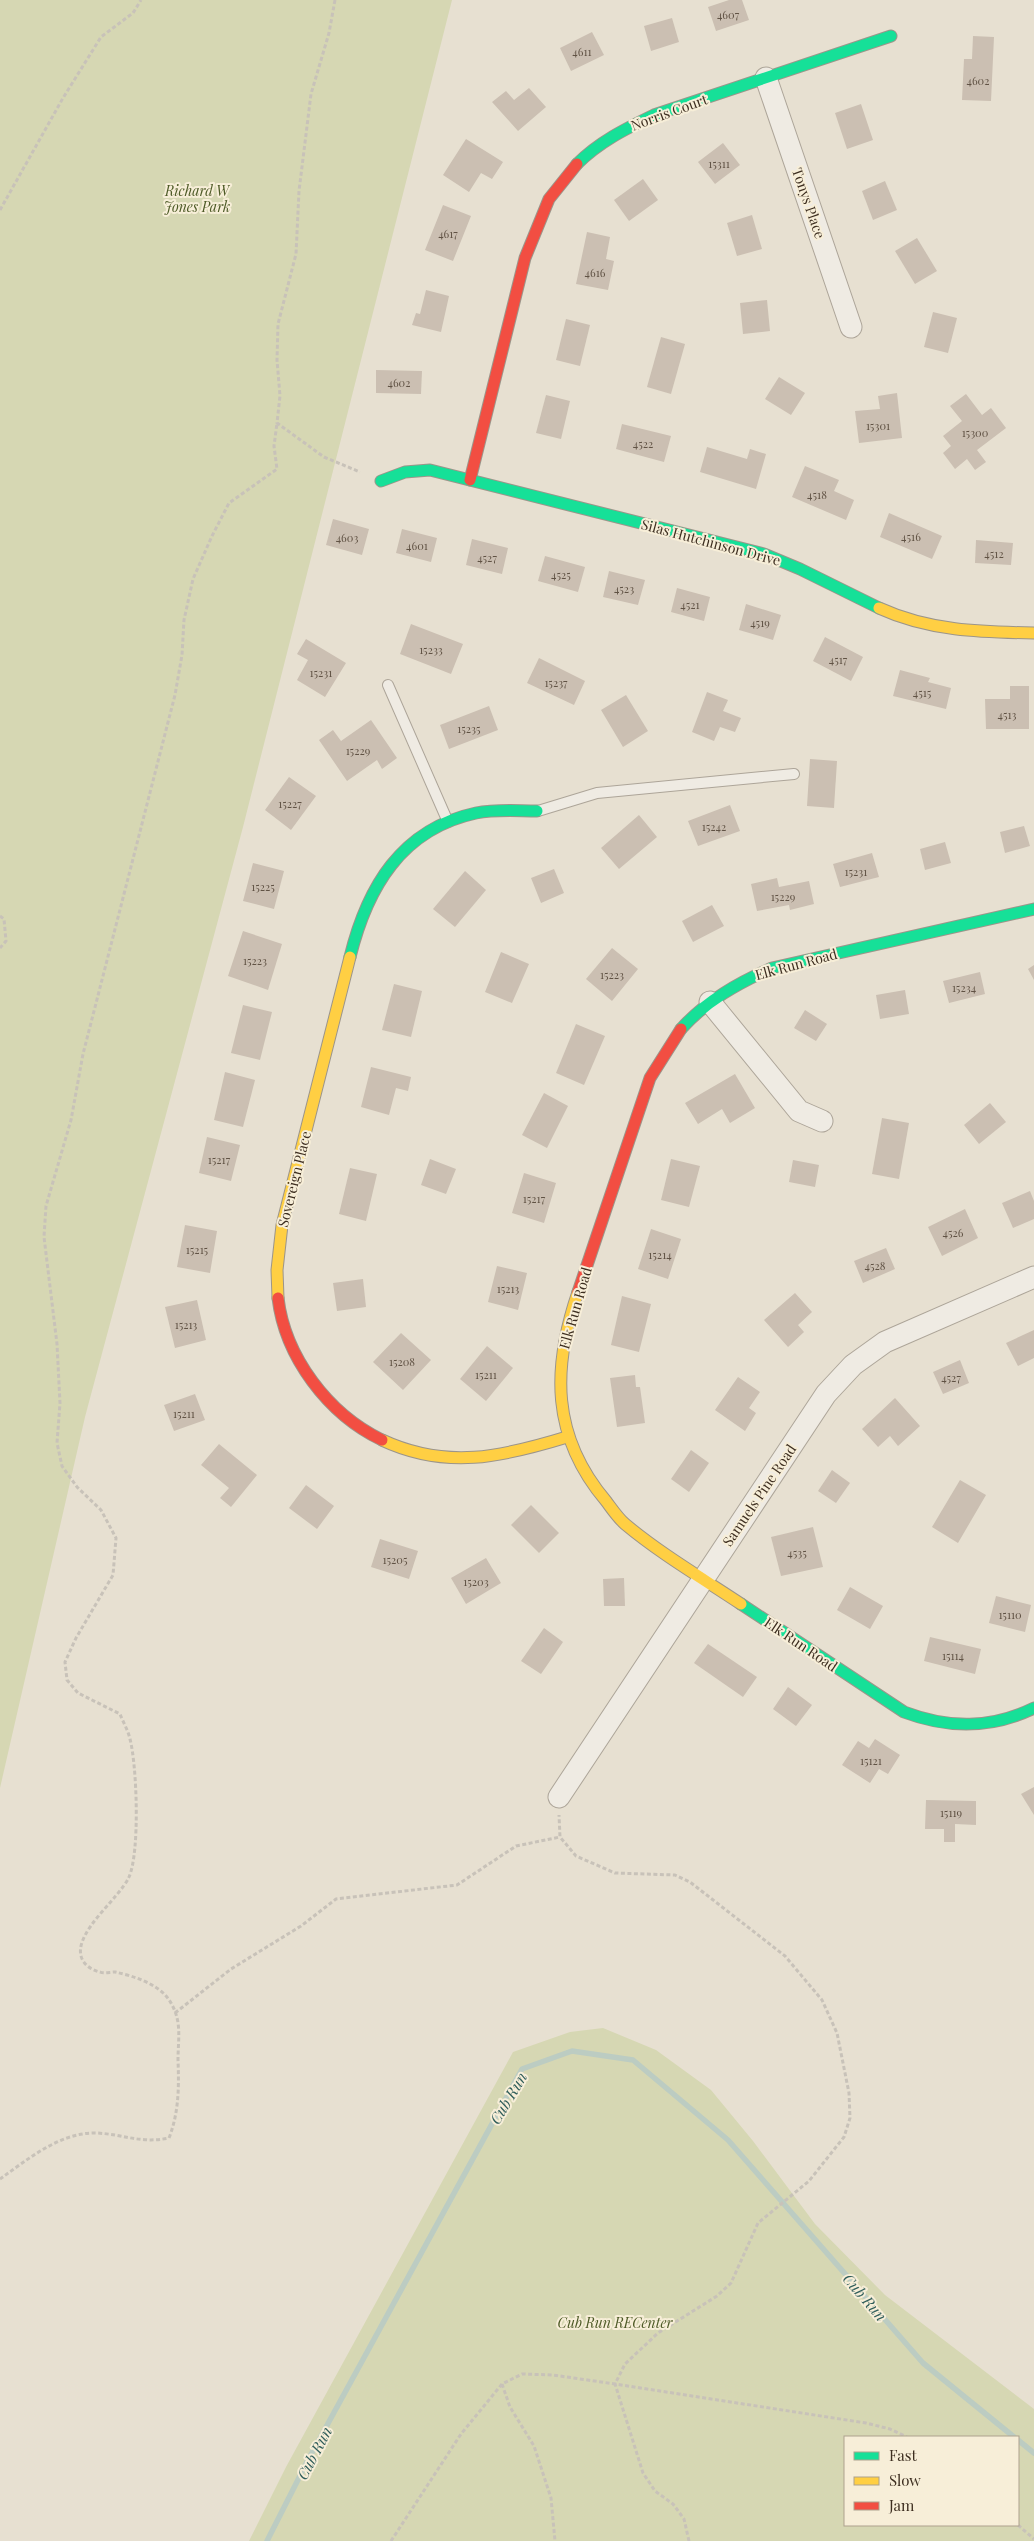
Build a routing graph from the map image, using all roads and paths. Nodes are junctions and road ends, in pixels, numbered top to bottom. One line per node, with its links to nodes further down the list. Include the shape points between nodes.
1 (141, 0): 5 (path, via 133,13 101,37)
2 (335, 0): 7 (path, via 330,32 311,94 299,191 296,254 278,324 276,360 280,396)
3 (892, 36): 4 (street, Norris Court)
4 (766, 78): 6 (street, Tonys Place); 8 (street, Norris Court, via 638,122 594,148 564,178 548,201 526,251)
5 (0, 210)
6 (851, 327)
7 (277, 423): 9 (path, via 324,457); 26 (path, via 274,446 277,470 229,503 193,579 174,695 82,1054 71,1120 46,1206 44,1237 57,1344 60,1403 57,1443 62,1466 77,1487 101,1510 116,1538 112,1575 65,1662 67,1680 78,1692 120,1714 130,1739 136,1801 135,1862 114,1900 84,1934 80,1954 85,1965 100,1973 112,1972 141,1979 172,2003)
8 (470, 480): 9 (street, Silas Hutchinson Drive, via 430,470 414,470 394,474); 10 (street, Silas Hutchinson Drive, via 764,554 793,564 906,619 937,628)
9 (381, 481)
10 (1034, 633)
11 (388, 685): 14 (lane)
12 (794, 774): 13 (lane, via 597,793)
13 (537, 811): 14 (street, Sovereign Place, via 482,812)
14 (448, 823): 21 (street, Sovereign Place, via 430,830 390,864 363,909 282,1225 277,1262 281,1315 291,1344 317,1389 356,1426 384,1442 404,1450 459,1459 500,1455)
15 (1034, 909): 18 (street, Elk Run Road, via 772,968 739,982)
16 (0, 916): 17 (path, via 4,919 6,941)
17 (0, 948)
18 (710, 1002): 19 (street, via 799,1111); 21 (street, Elk Run Road, via 677,1034 650,1078 569,1318 560,1368)
19 (822, 1121)
20 (1034, 1277): 22 (street, Samuels Pine Road, via 902,1333 853,1365 826,1394)
21 (567, 1437): 22 (street, Elk Run Road, via 591,1484 611,1511 631,1529)
22 (703, 1579): 23 (street, Elk Run Road, via 916,1718 950,1726 986,1725); 24 (street, Samuels Pine Road)
23 (1034, 1708)
24 (559, 1797): 25 (path)
25 (560, 1837): 26 (path, via 516,1846 457,1885 336,1899 301,1926 231,1969); 29 (path, via 576,1856 615,1873 675,1875 690,1882 785,1956 822,2000 836,2033 847,2086 850,2118 844,2137 809,2180 758,2223 731,2283 717,2296 658,2333 625,2364)
26 (175, 2013): 27 (path, via 180,2028 179,2094 169,2138 151,2142 95,2133 82,2135 62,2140 38,2152)
27 (0, 2179)
28 (502, 2384): 29 (path, via 522,2374); 33 (path, via 461,2434); 34 (path, via 510,2407 534,2446 551,2498)
29 (615, 2384): 30 (path, via 866,2423); 35 (path, via 643,2473 655,2491 673,2504 684,2519)
30 (905, 2436)
31 (1019, 2526): 32 (path)
32 (1034, 2539)
33 (391, 2541)
34 (555, 2541)
35 (689, 2541)

